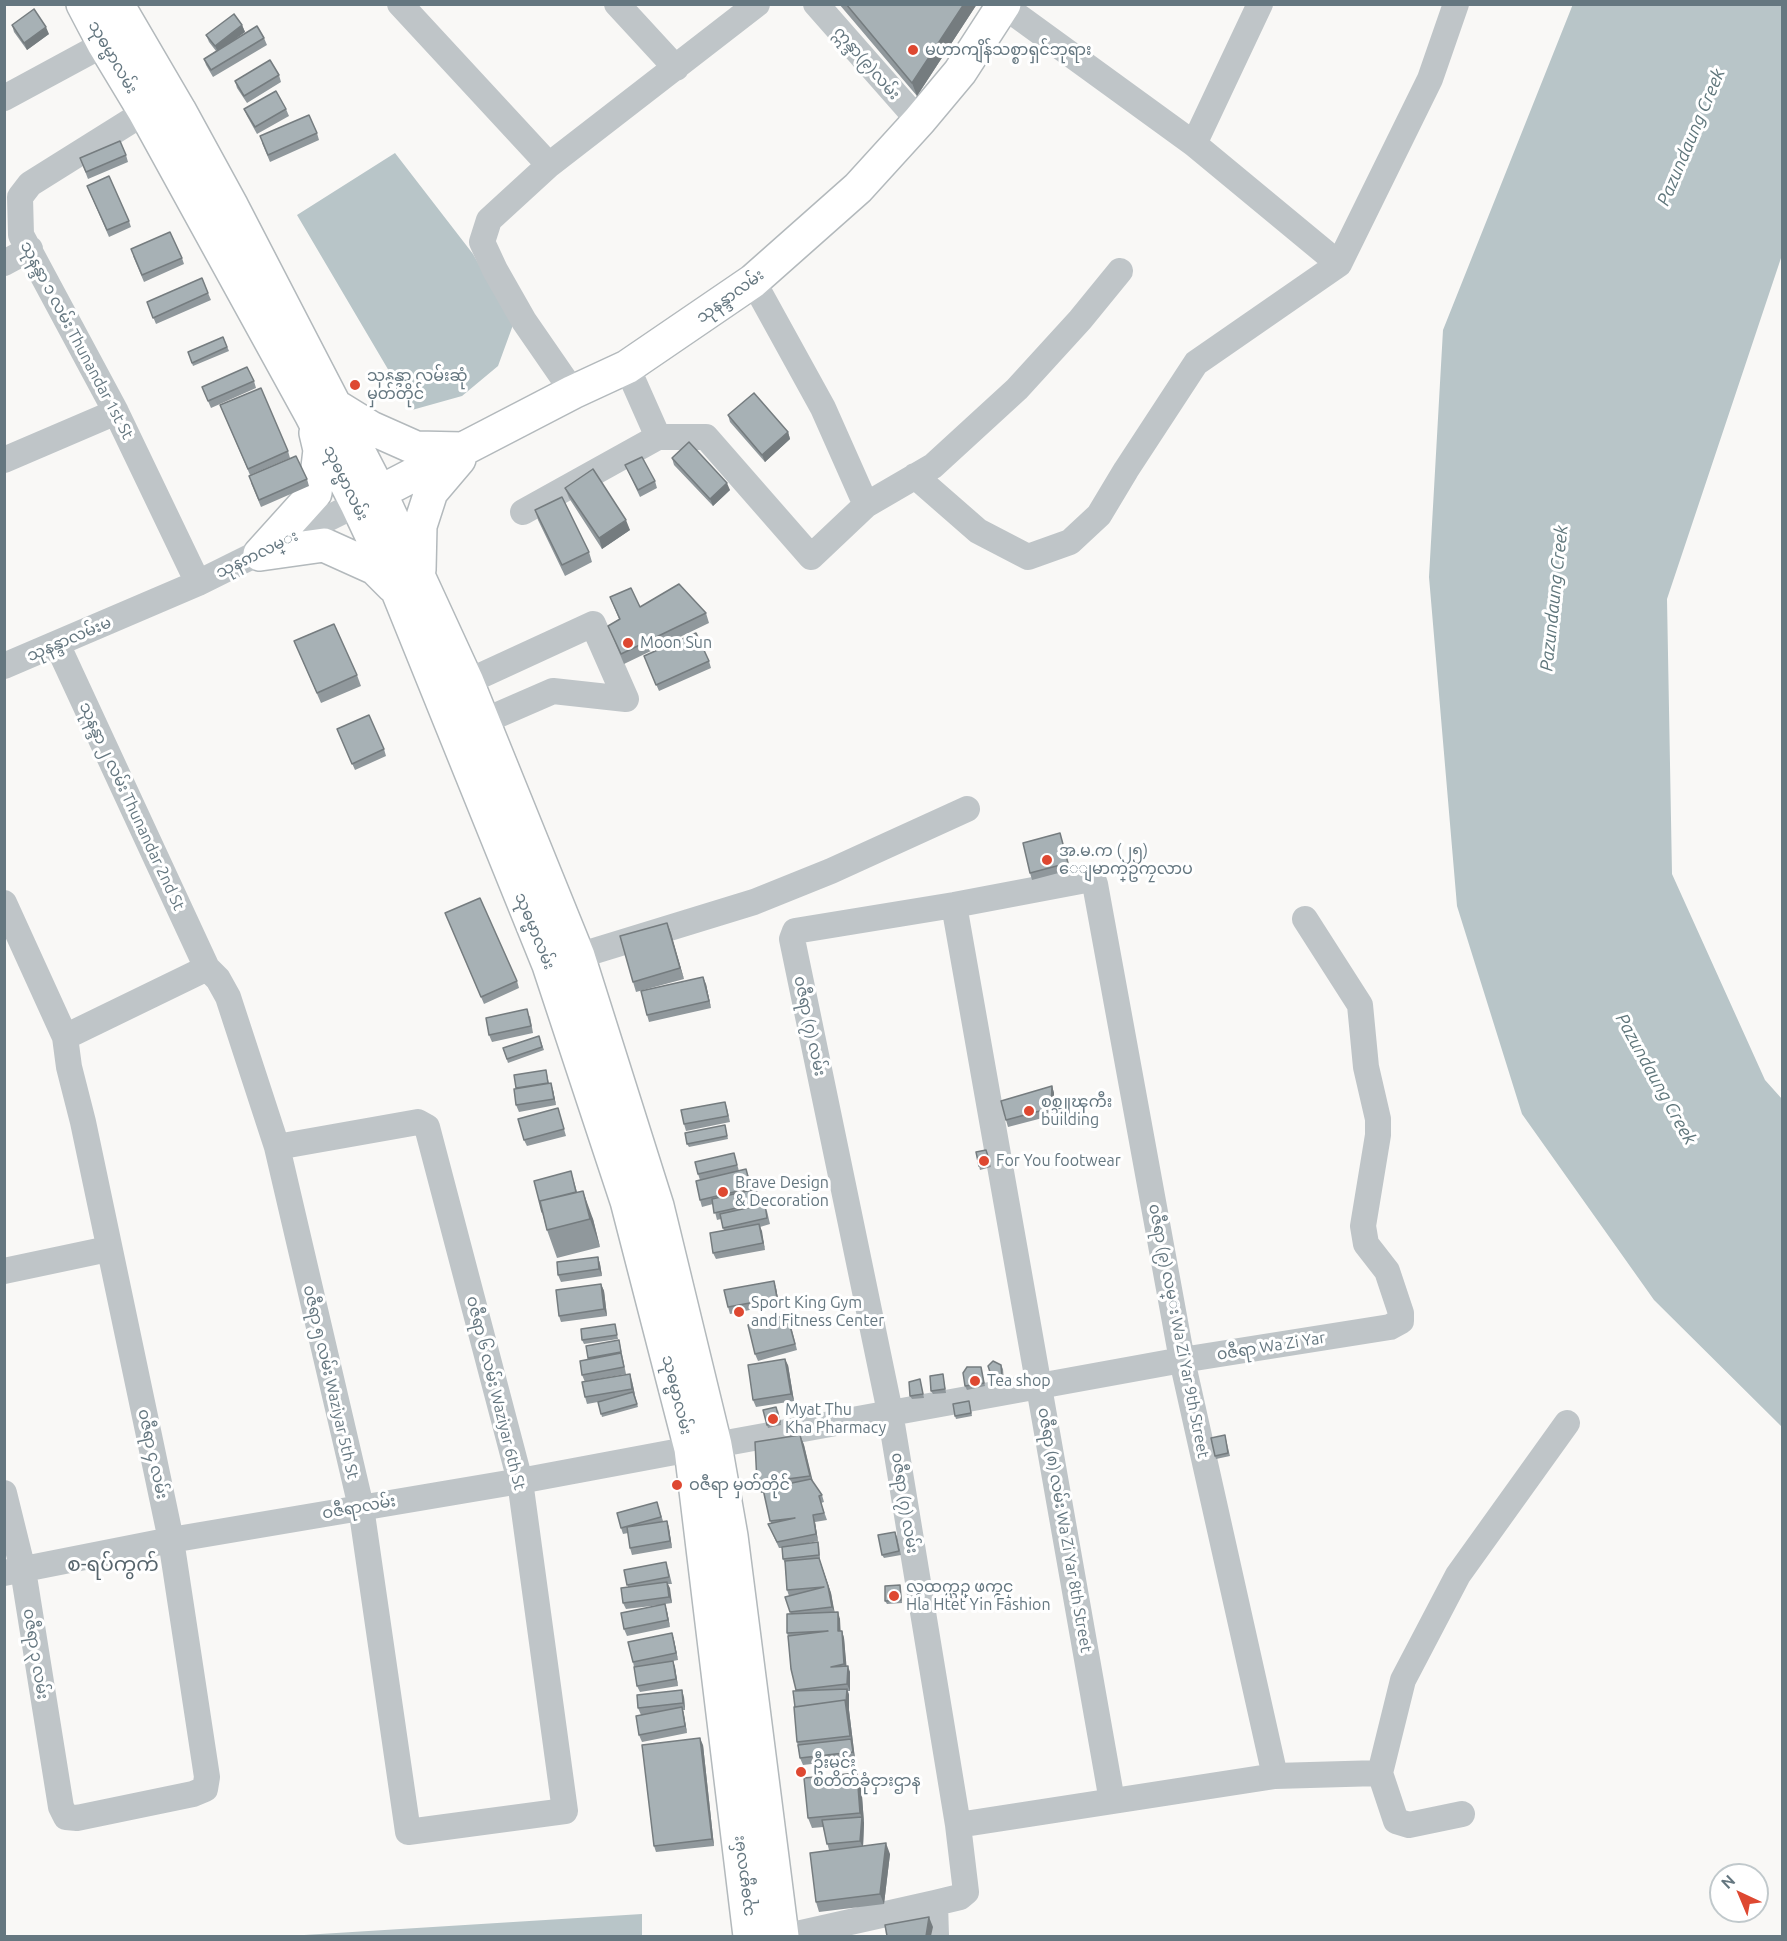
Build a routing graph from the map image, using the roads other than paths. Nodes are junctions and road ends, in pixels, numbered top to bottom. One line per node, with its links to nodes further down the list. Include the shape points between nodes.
1 (83, 4): 10 (main road, သုဓမ္မာလမ်း)
2 (117, 4): 24 (main road, သုဓမ္မာလမ်း, via 184,120)
3 (400, 4): 16 (street)
4 (616, 4): 11 (street)
5 (757, 4): 11 (street)
6 (816, 4): 14 (street, ဣန္ဒာ(၉)လမ်း)
7 (1260, 4): 15 (street)
8 (1456, 4): 19 (street, via 1430,79)
9 (1004, 5): 14 (main road, သုနန္ဒာလမ်း, via 960,72); 15 (street)
10 (104, 44): 12 (street); 13 (main road, သုဓမ္မာလမ်း)
11 (676, 68): 16 (street)
12 (4, 98)
13 (145, 112): 17 (street, သုနန္ဒာ ၁ လမ်း Thunandar 1st St, via 30,184 20,197 21,235); 24 (main road, သုဓမ္မာလမ်း)
14 (919, 121): 21 (main road, သုနန္ဒာလမ်း, via 858,188)
15 (1194, 144): 19 (street)
16 (549, 165): 23 (street, via 489,220 482,242 524,321)
17 (30, 249): 18 (street); 25 (street, သုနန္ဒာ ၁ လမ်း Thunandar 1st St)
18 (4, 263)
19 (1339, 264): 29 (street, via 1196,363 1099,515 1070,542 1028,556 978,531)
20 (1120, 271): 29 (street, via 1017,389 933,466)
21 (753, 281): 22 (main road, သုနန္ဒာလမ်း); 31 (street, via 823,408)
22 (627, 367): 23 (main road, သုနန္ဒာလမ်း); 26 (street)
23 (573, 392): 27 (main road, သုနန္ဒာလမ်း)
24 (324, 410): 27 (main road, via 416,448); 30 (main road, သုဓမ္မာလမ်း); 33 (main road, via 315,493)
25 (116, 412): 28 (street); 34 (street, သုနန္ဒာ ၁ လမ်း Thunandar 1st St)
26 (658, 437): 31 (street, via 706,437 811,557); 32 (street)
27 (468, 449): 30 (main road, သုနန္ဒာလမ်း); 35 (main road, via 431,492)
28 (4, 460)
29 (915, 476): 31 (street)
30 (369, 499): 33 (street, သုနၵာလမ္း); 35 (main road, သုဓမ္မာလမ်း)
31 (866, 505)
32 (523, 512)
33 (260, 554): 34 (street, သုနၵာလမ္း); 35 (main road, via 324,545)
34 (198, 583): 36 (street, သုနၵာလမ္း)
35 (408, 583): 39 (main road, သုဓမ္မာလမ်း); 55 (main road, သုဓမ္မာလမ်း, via 465,760 549,964)
36 (133, 611): 37 (street, သုနန္ဒာလမ်းမ)
37 (57, 644): 38 (street, သုနန္ဒာလမ်းမ); 46 (street, သုနန္ဒာ ၂ လမ်း Thunandar 2nd St)
38 (4, 666)
39 (467, 682): 40 (main road, သုဓမ္မာလမ်း); 40 (street, via 593,624 626,699 554,691)
40 (484, 721): 45 (main road, သုဓမ္မာလမ်း)
41 (967, 809): 45 (street, via 753,902)
42 (4, 903): 47 (street, ဝဇီရာ ၄ လမ်း)
43 (954, 905): 51 (street, ၀ဇီရာ (၉) လမ္း Wa Zi Yar 9th Street, via 1086,880 1095,884); 52 (street, ၀ဇီရာ (၈) လမ်း Wa Zi Yar 8th Street); 53 (street, ၀ဇီရာ (၇) လမ်း, via 795,931 792,939)
44 (1305, 919): 51 (street, ၀ဇီရာ Wa Zi Yar, via 1360,1005 1366,1067 1378,1119 1362,1226 1366,1244 1387,1271 1401,1321 1390,1327)
45 (578, 956): 55 (main road, သုဓမ္မာလမ်း, via 657,1206)
46 (207, 968): 47 (street); 48 (street, သုနန္ဒာ ၂ လမ်း Thunandar 2nd St, via 228,997)
47 (65, 1037): 49 (street, ဝဇီရာ ၄ လမ်း)
48 (277, 1147): 56 (street, ဝဇီရာ ၆ လမ်း Waziyar 6th St, via 418,1122 427,1127); 58 (street, ဝဇီရာ ၅ လမ်း Waziyar 5th St)
49 (108, 1249): 50 (street); 59 (street, ဝဇီရာ ၄ လမ်း)
50 (4, 1270)
51 (1182, 1360): 52 (street, ၀ဇီရာ Wa Zi Yar); 62 (street, ၀ဇီရာ (၉) လမ္း Wa Zi Yar 9th Street)
52 (1039, 1385): 53 (street, ၀ဇီရာ Wa Zi Yar); 63 (street, ၀ဇီရာ (၈) လမ်း Wa Zi Yar 8th Street)
53 (890, 1412): 55 (street, ၀ဇီရာ Wa Zi Yar); 66 (street, ၀ဇီရာ (၇) လမ်း)
54 (1567, 1423): 61 (street, via 1453,1586 1402,1680)
55 (703, 1447): 56 (street, ဝဇီရာလမ်း); 69 (main road, သုဓမ္မာလမ်း); 70 (main road, သုဓမ္မာလမ်း, via 731,1536)
56 (520, 1481): 58 (street, ဝဇီရာလမ်း); 67 (street, ဝဇီရာ ၆ လမ်း Waziyar 6th St, via 565,1811)
57 (4, 1492): 60 (street, ဝဇီရာ ၃ လမ်း)
58 (361, 1507): 59 (street, ဝဇီရာလမ်း); 67 (street, ဝဇီရာ ၅ လမ်း Waziyar 5th St)
59 (171, 1540): 60 (street, ဝဇီရာလမ်း); 65 (street, ဝဇီရာ ၄ လမ်း, via 207,1777 205,1789 77,1818)
60 (14, 1571): 65 (street, ဝဇီရာ ၃ လမ်း, via 61,1808)
61 (1380, 1773): 62 (street); 64 (street, via 1396,1821 1409,1825)
62 (1275, 1776): 63 (street)
63 (1112, 1801): 66 (street)
64 (1462, 1814)
65 (66, 1816)
66 (958, 1825): 68 (street, ၀ဇီရာ (၇) လမ်း, via 966,1892)
67 (408, 1832)
68 (935, 1903): 71 (street); 72 (street)
69 (750, 1936)
70 (782, 1936)
71 (788, 1936)
72 (936, 1936)

